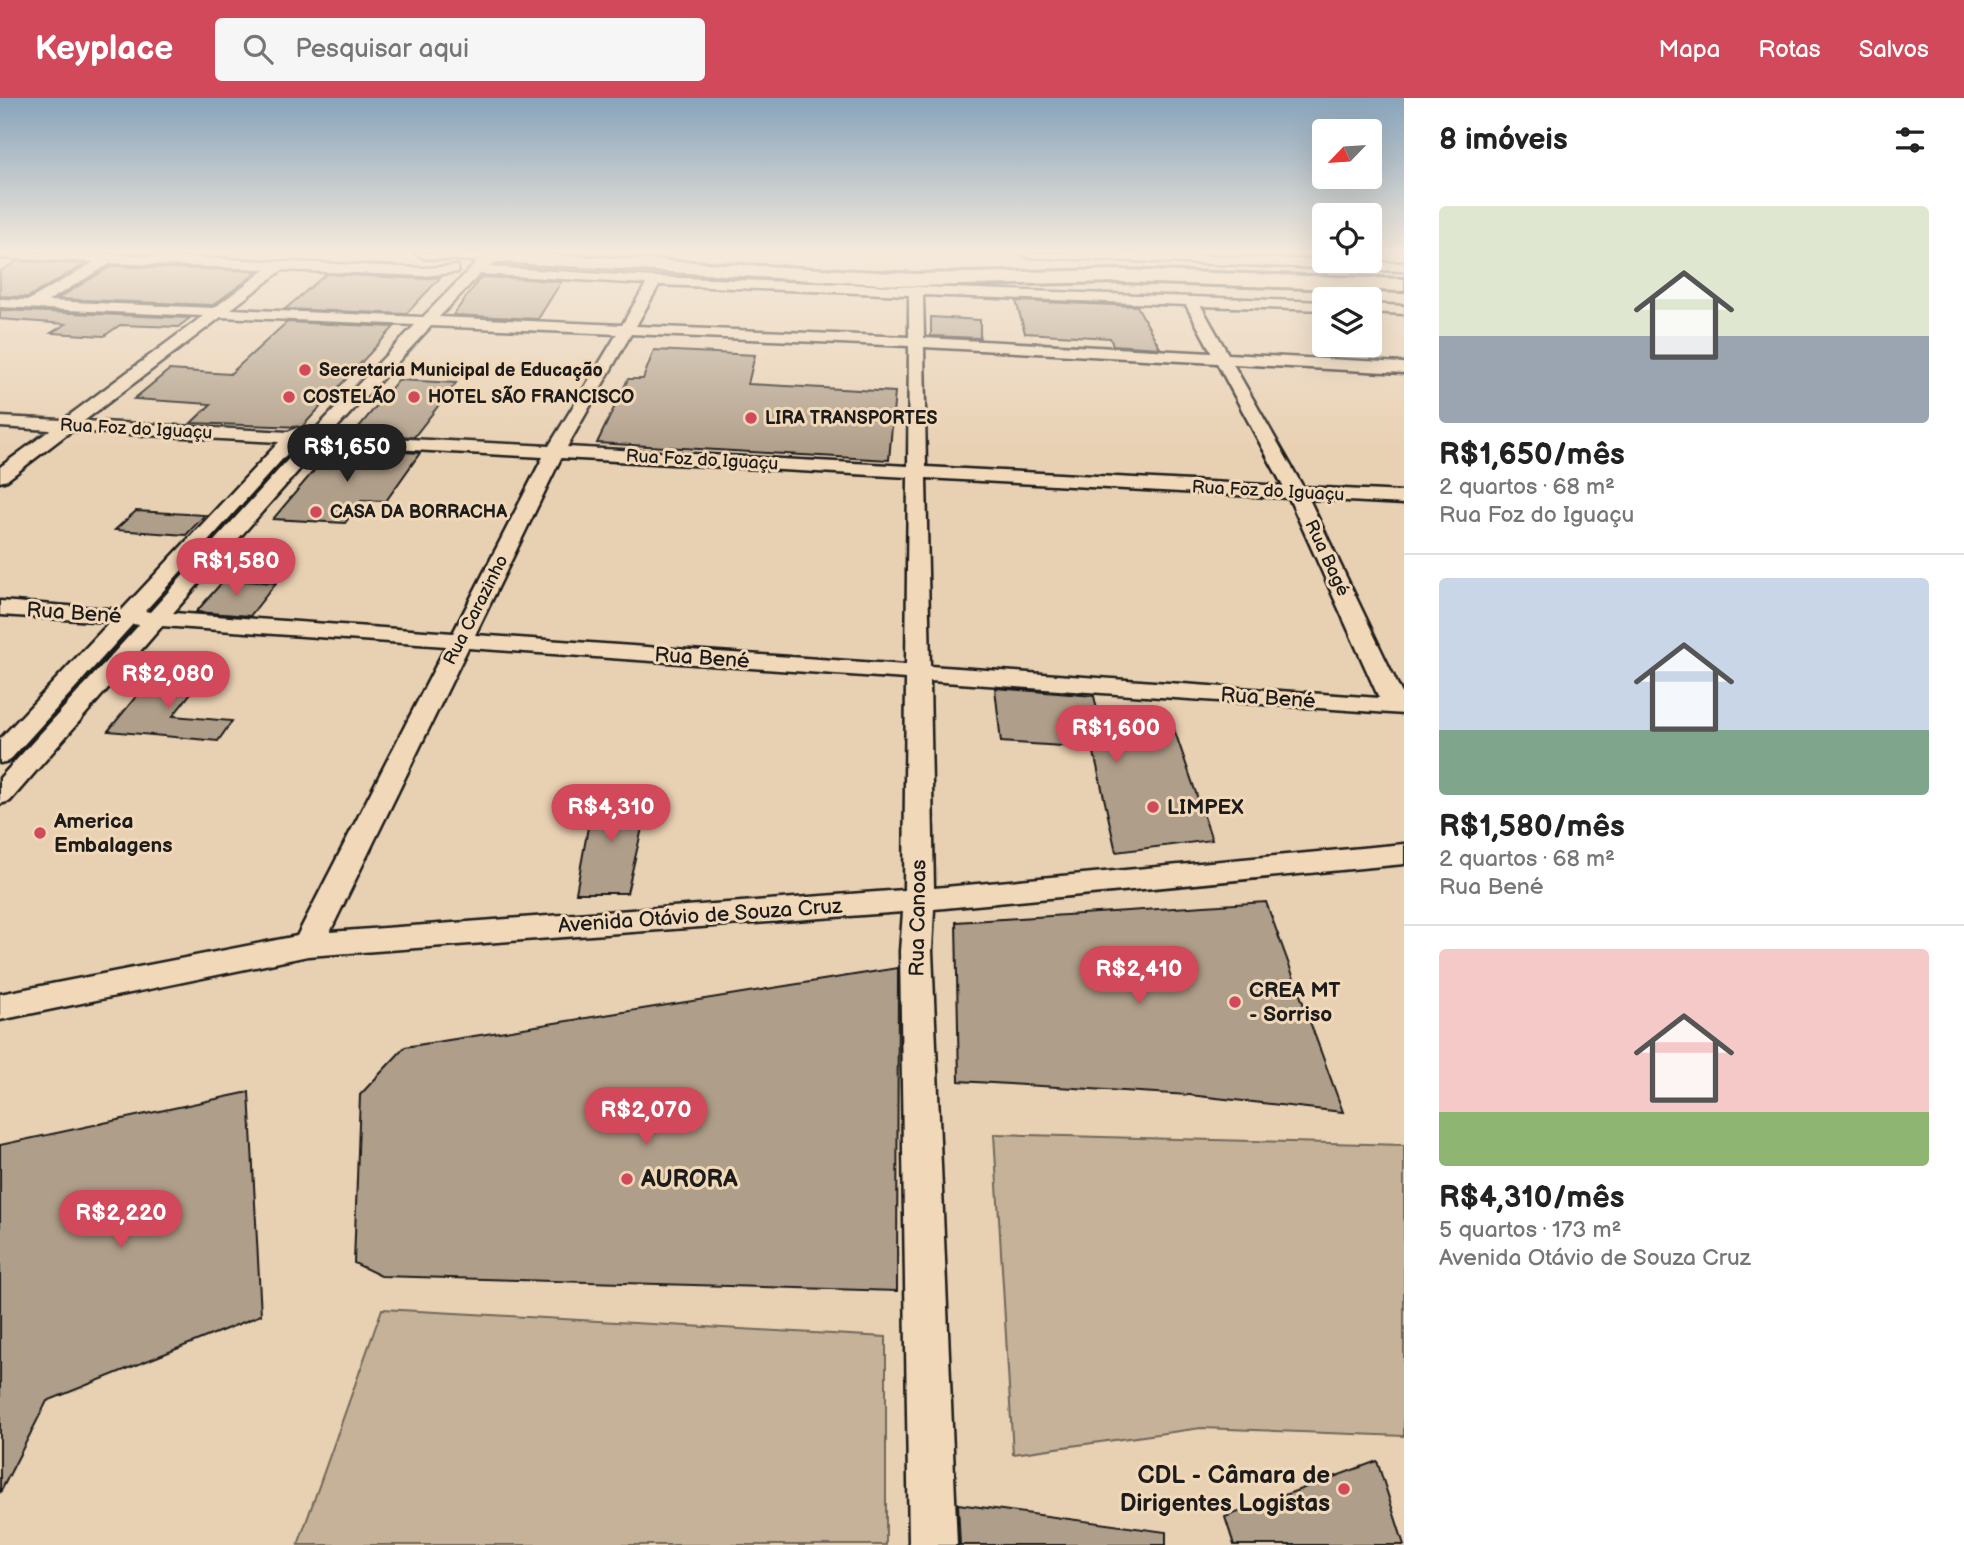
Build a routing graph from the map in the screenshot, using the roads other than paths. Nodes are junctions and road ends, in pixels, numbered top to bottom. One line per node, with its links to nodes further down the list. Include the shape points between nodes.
1 (207, 321): 13 (street)
2 (399, 321): 3 (street)
3 (410, 321): 4 (street); 14 (street)
4 (430, 321): 8 (street); 15 (street)
5 (632, 321): 8 (street, Rua Carazinho)
6 (916, 321): 9 (street, Rua Canoas)
7 (1202, 321): 10 (street, Rua Bagé)
8 (626, 331): 9 (street); 16 (street, Rua Carazinho)
9 (916, 342): 10 (street); 17 (street, Rua Canoas)
10 (1223, 359): 11 (street); 19 (street, Rua Bagé)
11 (1404, 368)
12 (0, 422): 13 (street, Rua Foz do Iguaçu)
13 (65, 425): 14 (street, Rua Foz do Iguaçu); 18 (street)
14 (292, 438): 15 (street, Rua Foz do Iguaçu); 22 (street)
15 (316, 439): 16 (street, Rua Foz do Iguaçu); 23 (street)
16 (555, 452): 17 (street, Rua Foz do Iguaçu); 24 (street, Rua Carazinho)
17 (918, 472): 19 (street, Rua Foz do Iguaçu); 25 (street, Rua Canoas)
18 (0, 476)
19 (1296, 492): 20 (street, Rua Foz do Iguaçu); 26 (street, Rua Bagé)
20 (1404, 498)
21 (0, 608): 22 (street, Rua Bené)
22 (124, 616): 23 (street, Rua Bené); 27 (street)
23 (157, 620): 24 (street, Rua Bené); 28 (street)
24 (461, 641): 25 (street, Rua Bené); 31 (street, Rua Carazinho)
25 (918, 673): 26 (street, Rua Bené); 30 (street, Rua Canoas)
26 (1400, 707)
27 (0, 755)
28 (0, 794)
29 (1404, 854): 30 (street, Avenida Otávio de Souza Cruz)
30 (919, 900): 31 (street, Avenida Otávio de Souza Cruz); 33 (street, Rua Canoas, via 916,951)
31 (308, 945): 32 (street, Avenida Otávio de Souza Cruz)
32 (0, 1007)
33 (933, 1545)

